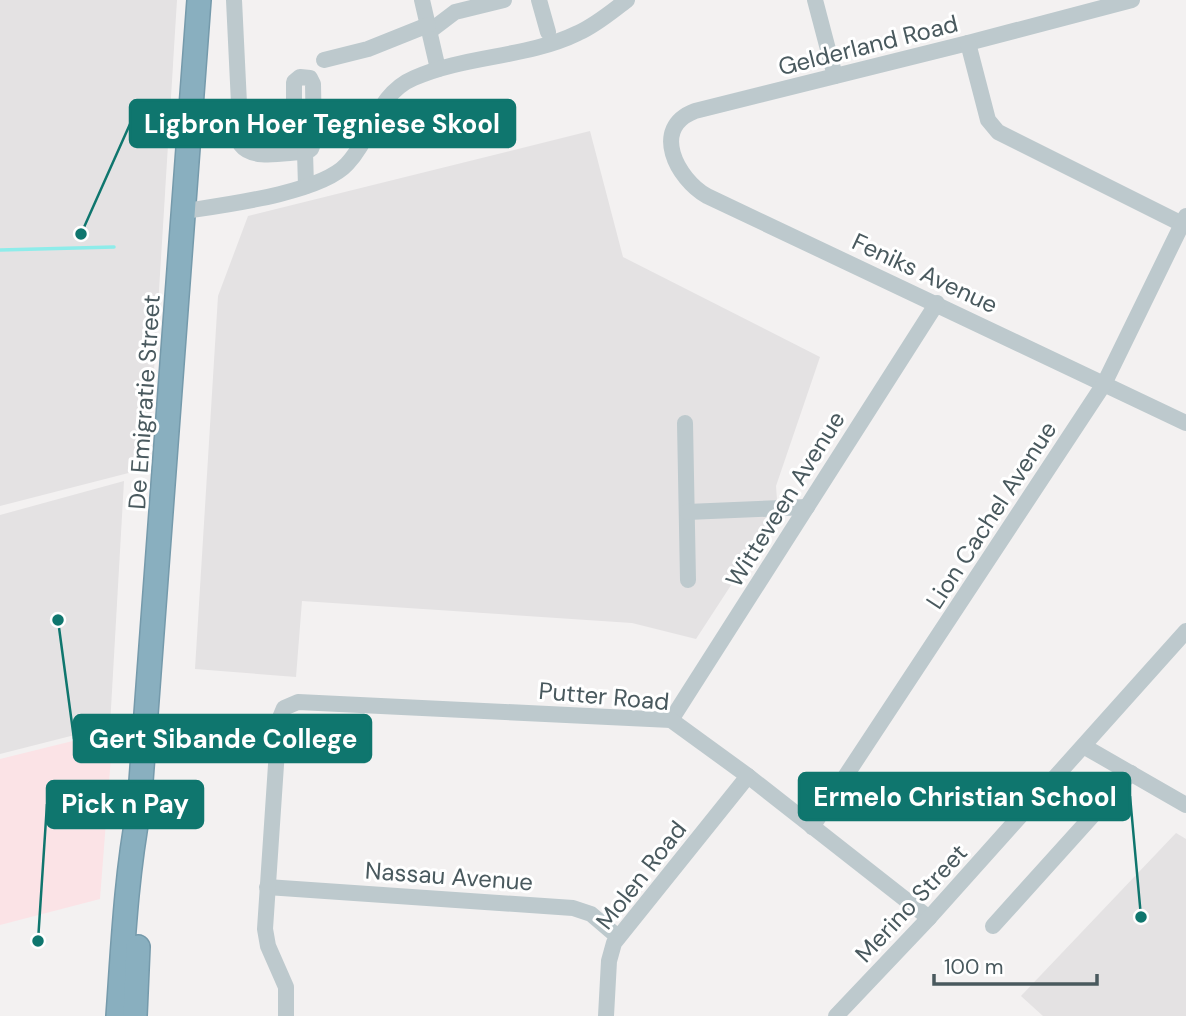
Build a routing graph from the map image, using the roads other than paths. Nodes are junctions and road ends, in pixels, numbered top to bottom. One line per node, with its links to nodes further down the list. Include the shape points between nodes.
1 (199, 0): 17 (highway, De Emigratie Street)
2 (234, 0): 16 (street, via 241,145 251,152 300,152)
3 (422, 0): 9 (street)
4 (504, 0): 9 (street, via 455,12)
5 (539, 0): 10 (street)
6 (626, 0): 13 (street, via 570,37)
7 (815, 0): 14 (street)
8 (1132, 0): 11 (street, Gelderland Road)
9 (429, 28): 12 (street); 13 (street)
10 (548, 32)
11 (968, 44): 14 (street, Gelderland Road); 18 (street, via 988,120 998,132)
12 (324, 60)
13 (438, 69): 16 (street, via 390,94 350,161 330,177)
14 (835, 76): 15 (street, Gelderland Road, via 695,111 676,124)
15 (671, 140): 19 (street, Feniks Avenue, via 679,170 700,192)
16 (306, 186): 17 (street)
17 (185, 211): 32 (highway, De Emigratie Street)
18 (1184, 220): 20 (street, Lion Cachel Avenue)
19 (937, 303): 20 (street, Feniks Avenue); 23 (street, Witteveen Avenue)
20 (1104, 384): 22 (street, Feniks Avenue); 33 (street, Lion Cachel Avenue)
21 (685, 423): 24 (street)
22 (1186, 423)
23 (807, 507): 24 (street); 27 (street, Witteveen Avenue)
24 (687, 512): 25 (street)
25 (688, 580)
26 (1186, 631): 28 (street, Merino Street)
27 (671, 720): 30 (street, Putter Road); 34 (street, Putter Road, via 293,703 284,708 279,720)
28 (1085, 747): 29 (street); 35 (street, Merino Street)
29 (1131, 773): 31 (street); 36 (street)
30 (748, 776): 33 (street, Putter Road); 37 (street, Molen Road)
31 (1186, 805)
32 (139, 808): 38 (highway, De Emigratie Street, via 126,888); 39 (highway, De Emigratie Street, via 143,848)
33 (812, 827): 35 (street, Putter Road)
34 (267, 887): 37 (street, Nassau Avenue, via 573,908 590,914); 40 (street, via 265,934 286,986)
35 (929, 918): 42 (street, Merino Street)
36 (993, 926)
37 (618, 937): 41 (street, Molen Road, via 611,949)
38 (118, 1016)
39 (135, 1016)
40 (286, 1016)
41 (606, 1016)
42 (836, 1016)

